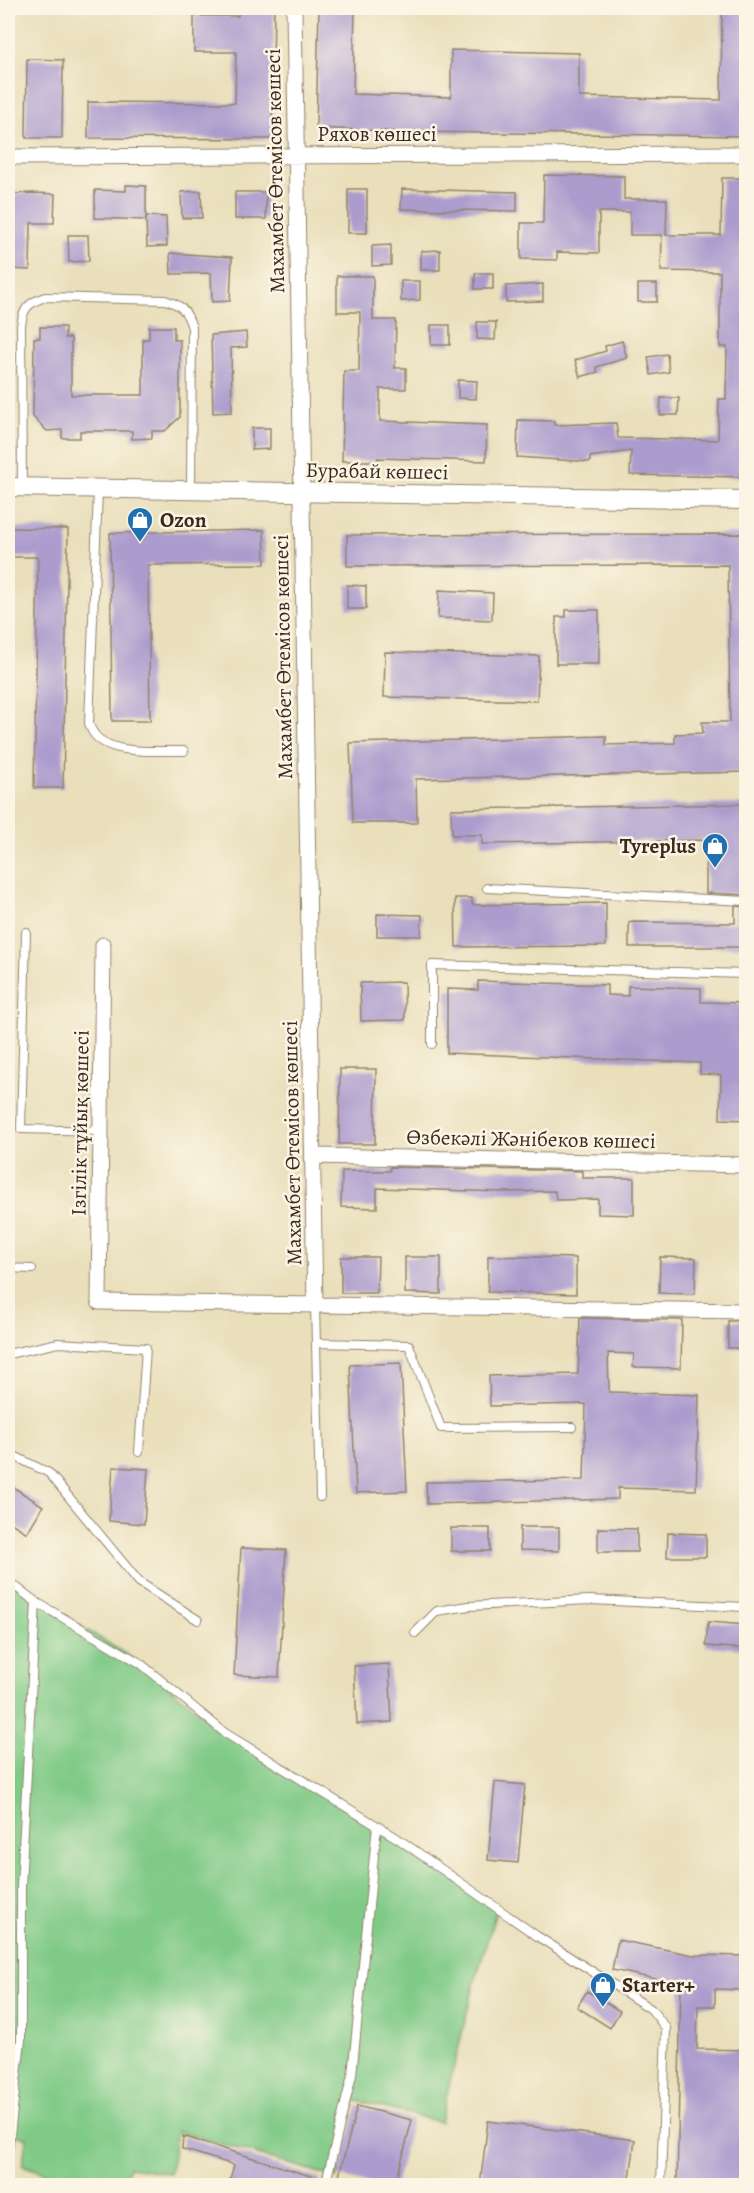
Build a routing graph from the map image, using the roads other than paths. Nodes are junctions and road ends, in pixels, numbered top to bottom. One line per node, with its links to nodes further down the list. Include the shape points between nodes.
1 (294, 8): 3 (street, Махамбет Өтемісов көшесі)
2 (747, 154): 3 (street, Ряхов көшесі)
3 (296, 155): 4 (street, Ряхов көшесі); 8 (street, Махамбет Өтемісов көшесі)
4 (8, 157)
5 (15, 487): 6 (street, Бурабай көшесі); 7 (lane, via 23,311 31,302 45,297 165,300 180,304 192,328)
6 (98, 488): 7 (street, Бурабай көшесі); 10 (lane, via 91,733 110,748)
7 (191, 490): 8 (street, Бурабай көшесі)
8 (301, 492): 9 (street, Бурабай көшесі); 18 (street, Махамбет Өтемісов көшесі)
9 (747, 500)
10 (184, 751)
11 (487, 888): 12 (lane)
12 (747, 902)
13 (26, 932): 17 (lane, via 21,1129)
14 (104, 945): 17 (street, Ізгілік тұйық көшесі)
15 (747, 974): 16 (lane, via 432,965)
16 (432, 1044)
17 (101, 1131): 22 (street, Ізгілік тұйық көшесі, via 99,1302)
18 (314, 1156): 19 (street, Өзбекәлі Жәнібеков көшесі); 22 (street, Махамбет Өтемісов көшесі)
19 (747, 1165)
20 (8, 1268): 21 (lane)
21 (32, 1269)
22 (315, 1306): 23 (street); 24 (lane)
23 (747, 1311)
24 (316, 1343): 26 (lane, via 409,1345 441,1428); 29 (lane)
25 (8, 1354): 27 (lane, via 58,1343 146,1348)
26 (572, 1427)
27 (139, 1452)
28 (8, 1453): 33 (lane, via 49,1473 139,1582)
29 (320, 1497)
30 (8, 1581): 31 (lane)
31 (36, 1602): 35 (lane, via 140,1663 225,1733); 36 (lane, via 21,1886 21,2040)
32 (747, 1607): 34 (lane, via 590,1600 470,1606 437,1611)
33 (198, 1620)
34 (415, 1633)
35 (377, 1826): 37 (lane, via 352,2075); 38 (lane, via 656,2015 666,2028)
36 (8, 2152)
37 (325, 2186)
38 (661, 2186)

